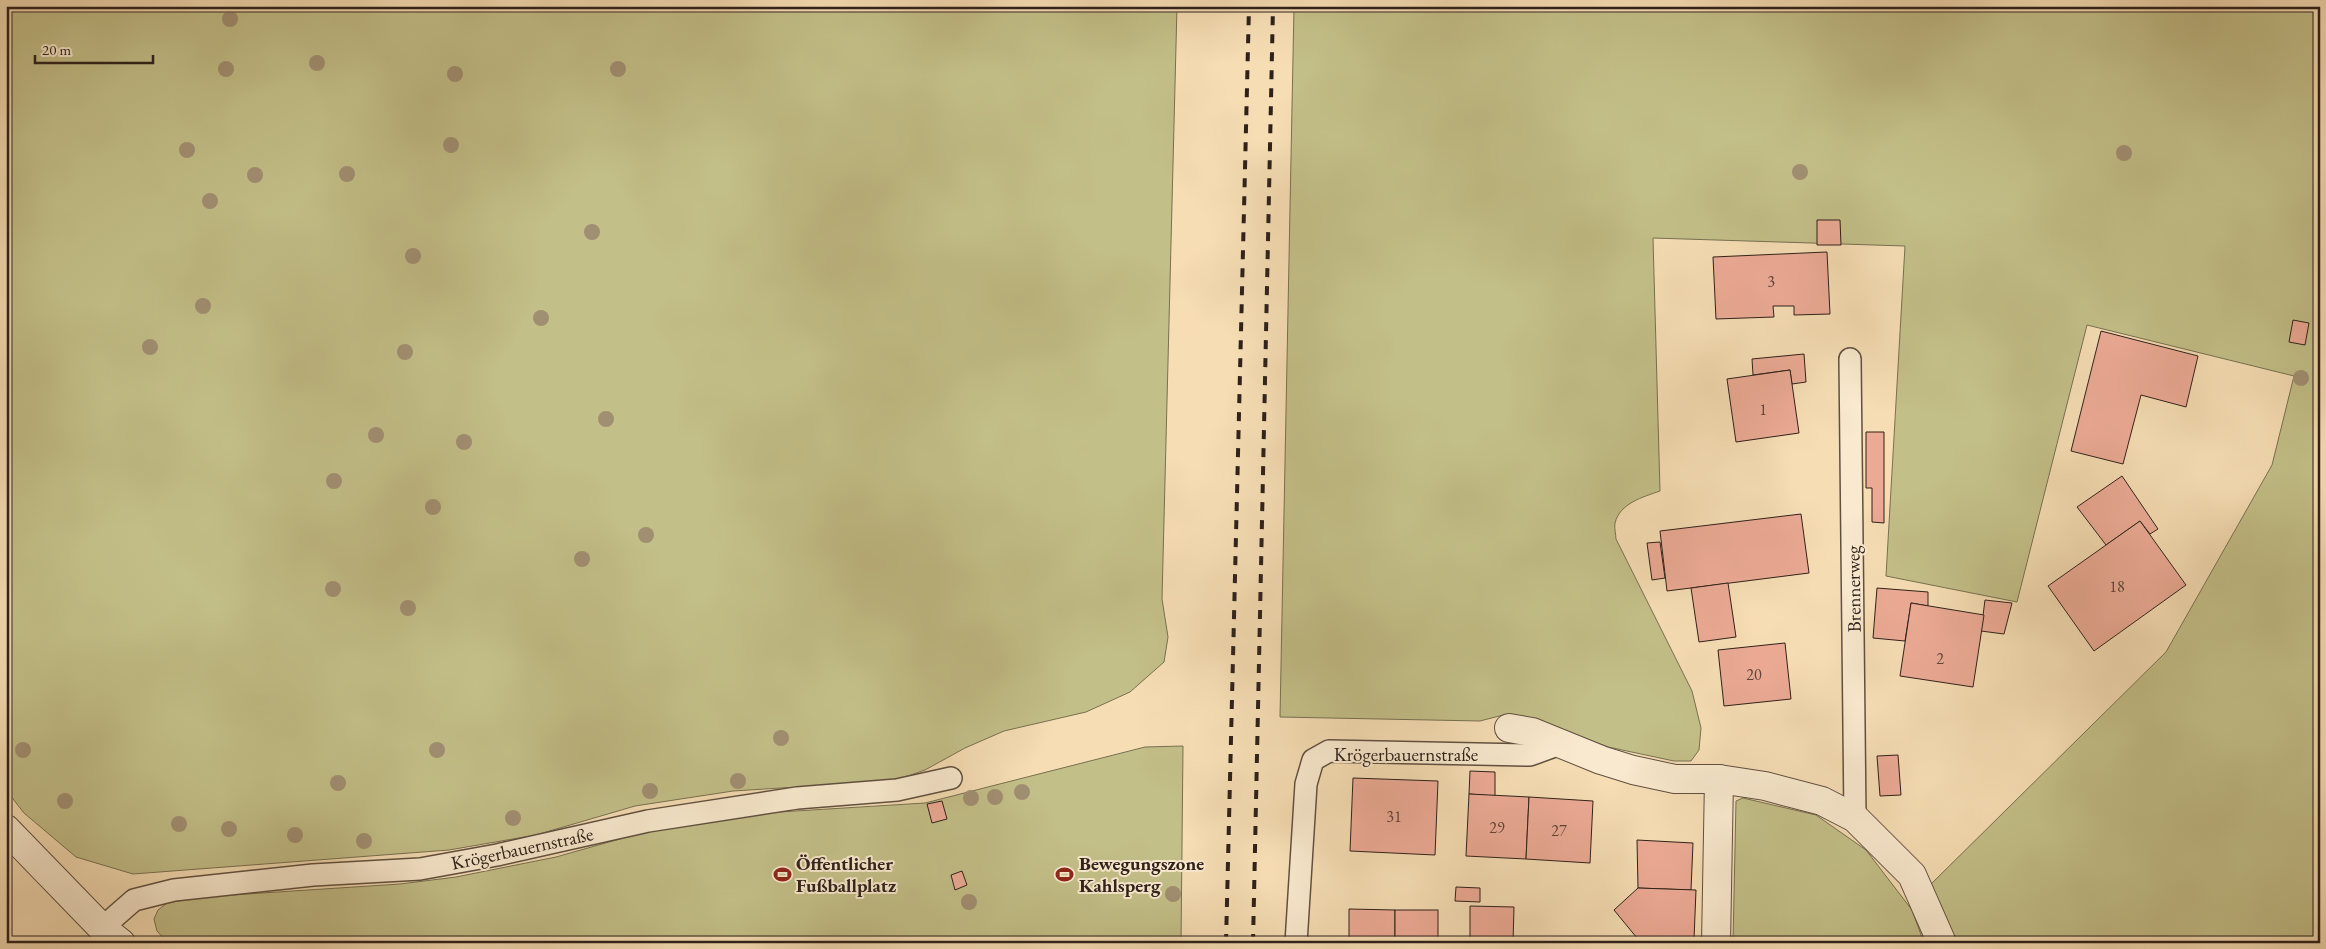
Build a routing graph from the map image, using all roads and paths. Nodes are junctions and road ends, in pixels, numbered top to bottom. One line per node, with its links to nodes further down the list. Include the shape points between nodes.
1 (1850, 359): 6 (lane, Brennerweg)
2 (1510, 728): 3 (street)
3 (1563, 743): 5 (street, via 1633,770 1675,779); 9 (lane, Krögerbauernstraße, via 1530,755 1329,751 1313,760 1306,784)
4 (950, 778): 8 (lane, Krögerbauernstraße, via 897,790 796,798 648,821 497,856 420,869 313,875 174,890 134,900)
5 (1718, 779): 6 (street, via 1765,786 1822,801); 10 (street)
6 (1855, 818): 11 (street, via 1912,875)
7 (6, 829): 8 (street)
8 (106, 938)
9 (1296, 943)
10 (1716, 943)
11 (1942, 943)

